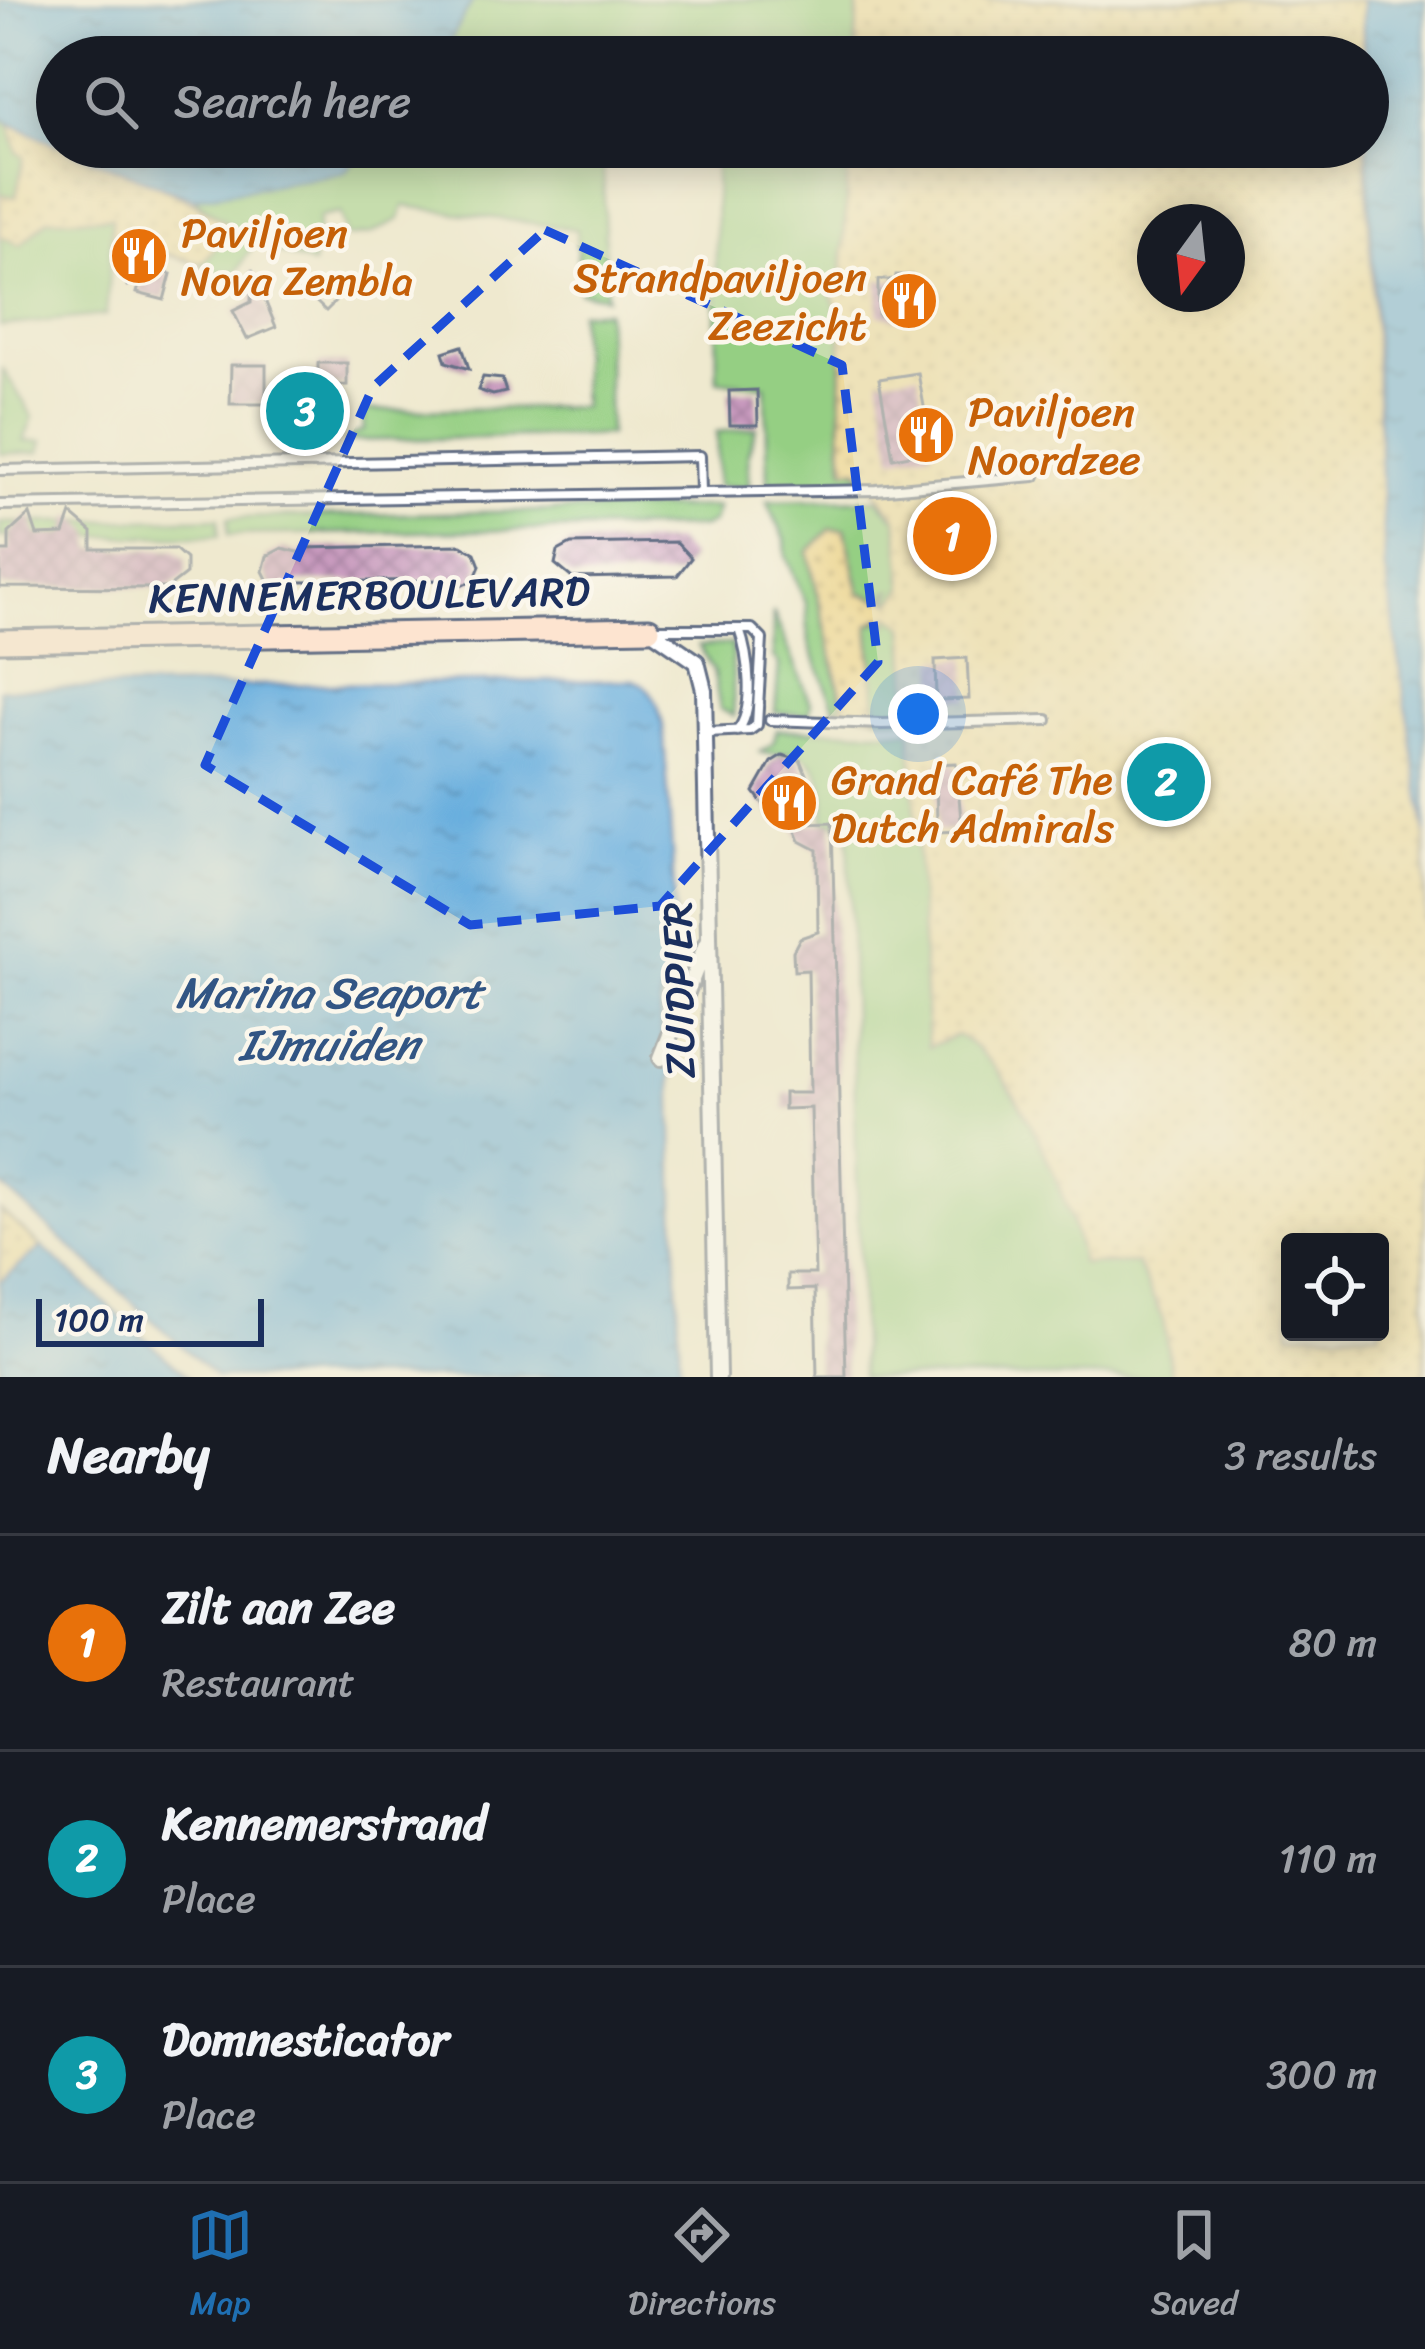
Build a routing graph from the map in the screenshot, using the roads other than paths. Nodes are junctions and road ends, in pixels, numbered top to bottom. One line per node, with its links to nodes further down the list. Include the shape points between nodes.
1 (0, 470): 3 (lane, via 700,456)
2 (1035, 476): 3 (lane, via 876,490)
3 (700, 492): 4 (lane)
4 (0, 505)
5 (649, 628): 6 (lane, KENNEMERBOULEVARD); 7 (street, KENNEMERBOULEVARD); 10 (street, ZUIDPIER, via 697,662)
6 (739, 629): 11 (lane, via 746,712); 11 (lane, via 762,639 763,665 762,713 750,730)
7 (0, 641)
8 (770, 720): 9 (lane)
9 (1047, 720)
10 (707, 732): 11 (lane); 12 (street, ZUIDPIER)
11 (737, 732)
12 (710, 934): 13 (street); 14 (street, ZUIDPIER)
13 (662, 1058)
14 (718, 1377)

